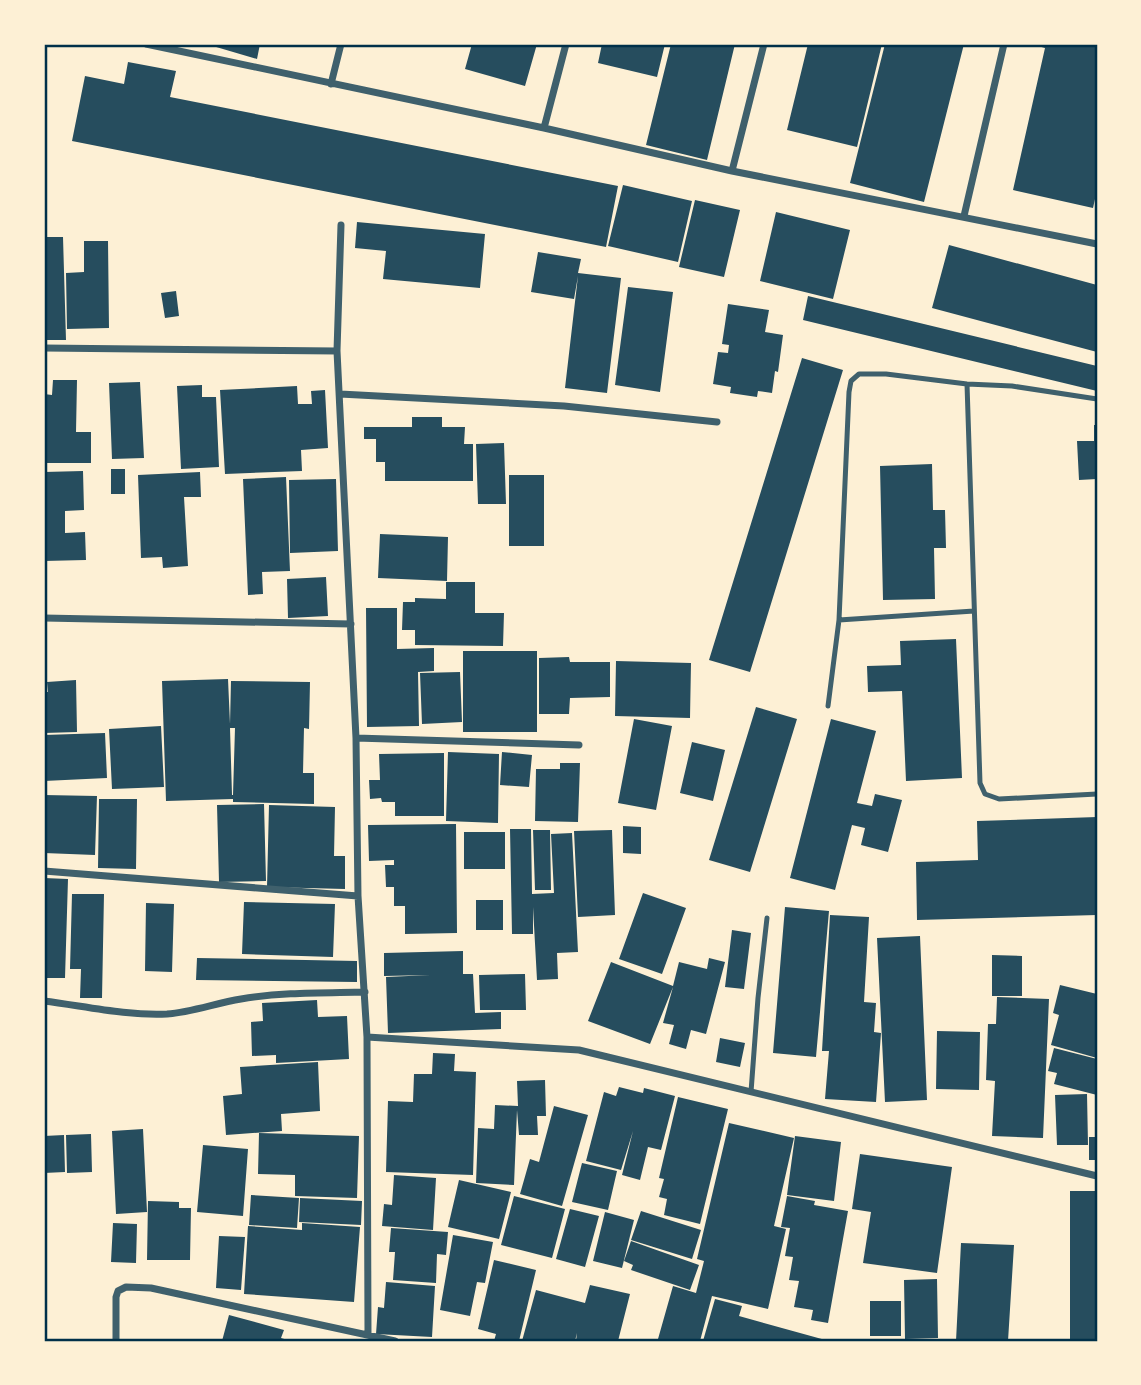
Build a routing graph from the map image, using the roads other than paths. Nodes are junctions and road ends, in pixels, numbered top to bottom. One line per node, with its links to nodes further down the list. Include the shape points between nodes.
1 (146, 44): 6 (street)
2 (341, 44): 6 (street)
3 (566, 44): 7 (street)
4 (764, 44): 8 (street)
5 (1004, 44): 9 (street)
6 (331, 84): 7 (street)
7 (544, 128): 8 (street)
8 (732, 171): 9 (street)
9 (964, 216): 11 (street)
10 (341, 225): 13 (street)
11 (1097, 244)
12 (44, 348): 13 (street)
13 (337, 351): 15 (street)
14 (967, 384): 16 (lane); 18 (lane); 20 (lane, via 877,373 859,374 851,381)
15 (340, 394): 17 (street, via 564,406); 21 (street)
16 (1097, 399)
17 (717, 422)
18 (974, 611): 20 (lane); 25 (lane, via 980,783 985,794 999,799)
19 (44, 618): 21 (street)
20 (839, 620): 22 (lane)
21 (351, 624): 23 (street)
22 (828, 706)
23 (356, 738): 24 (street); 27 (street)
24 (579, 745)
25 (1097, 794)
26 (44, 871): 27 (street)
27 (358, 896): 29 (street)
28 (767, 918): 32 (lane)
29 (365, 992): 30 (street, via 284,994 166,1014); 31 (street)
30 (44, 1001)
31 (368, 1037): 32 (street, via 579,1050); 34 (street)
32 (751, 1092): 33 (street)
33 (1097, 1176)
34 (368, 1334): 35 (street, via 151,1288 126,1287 116,1297); 36 (street)
35 (116, 1341)
36 (396, 1341)

